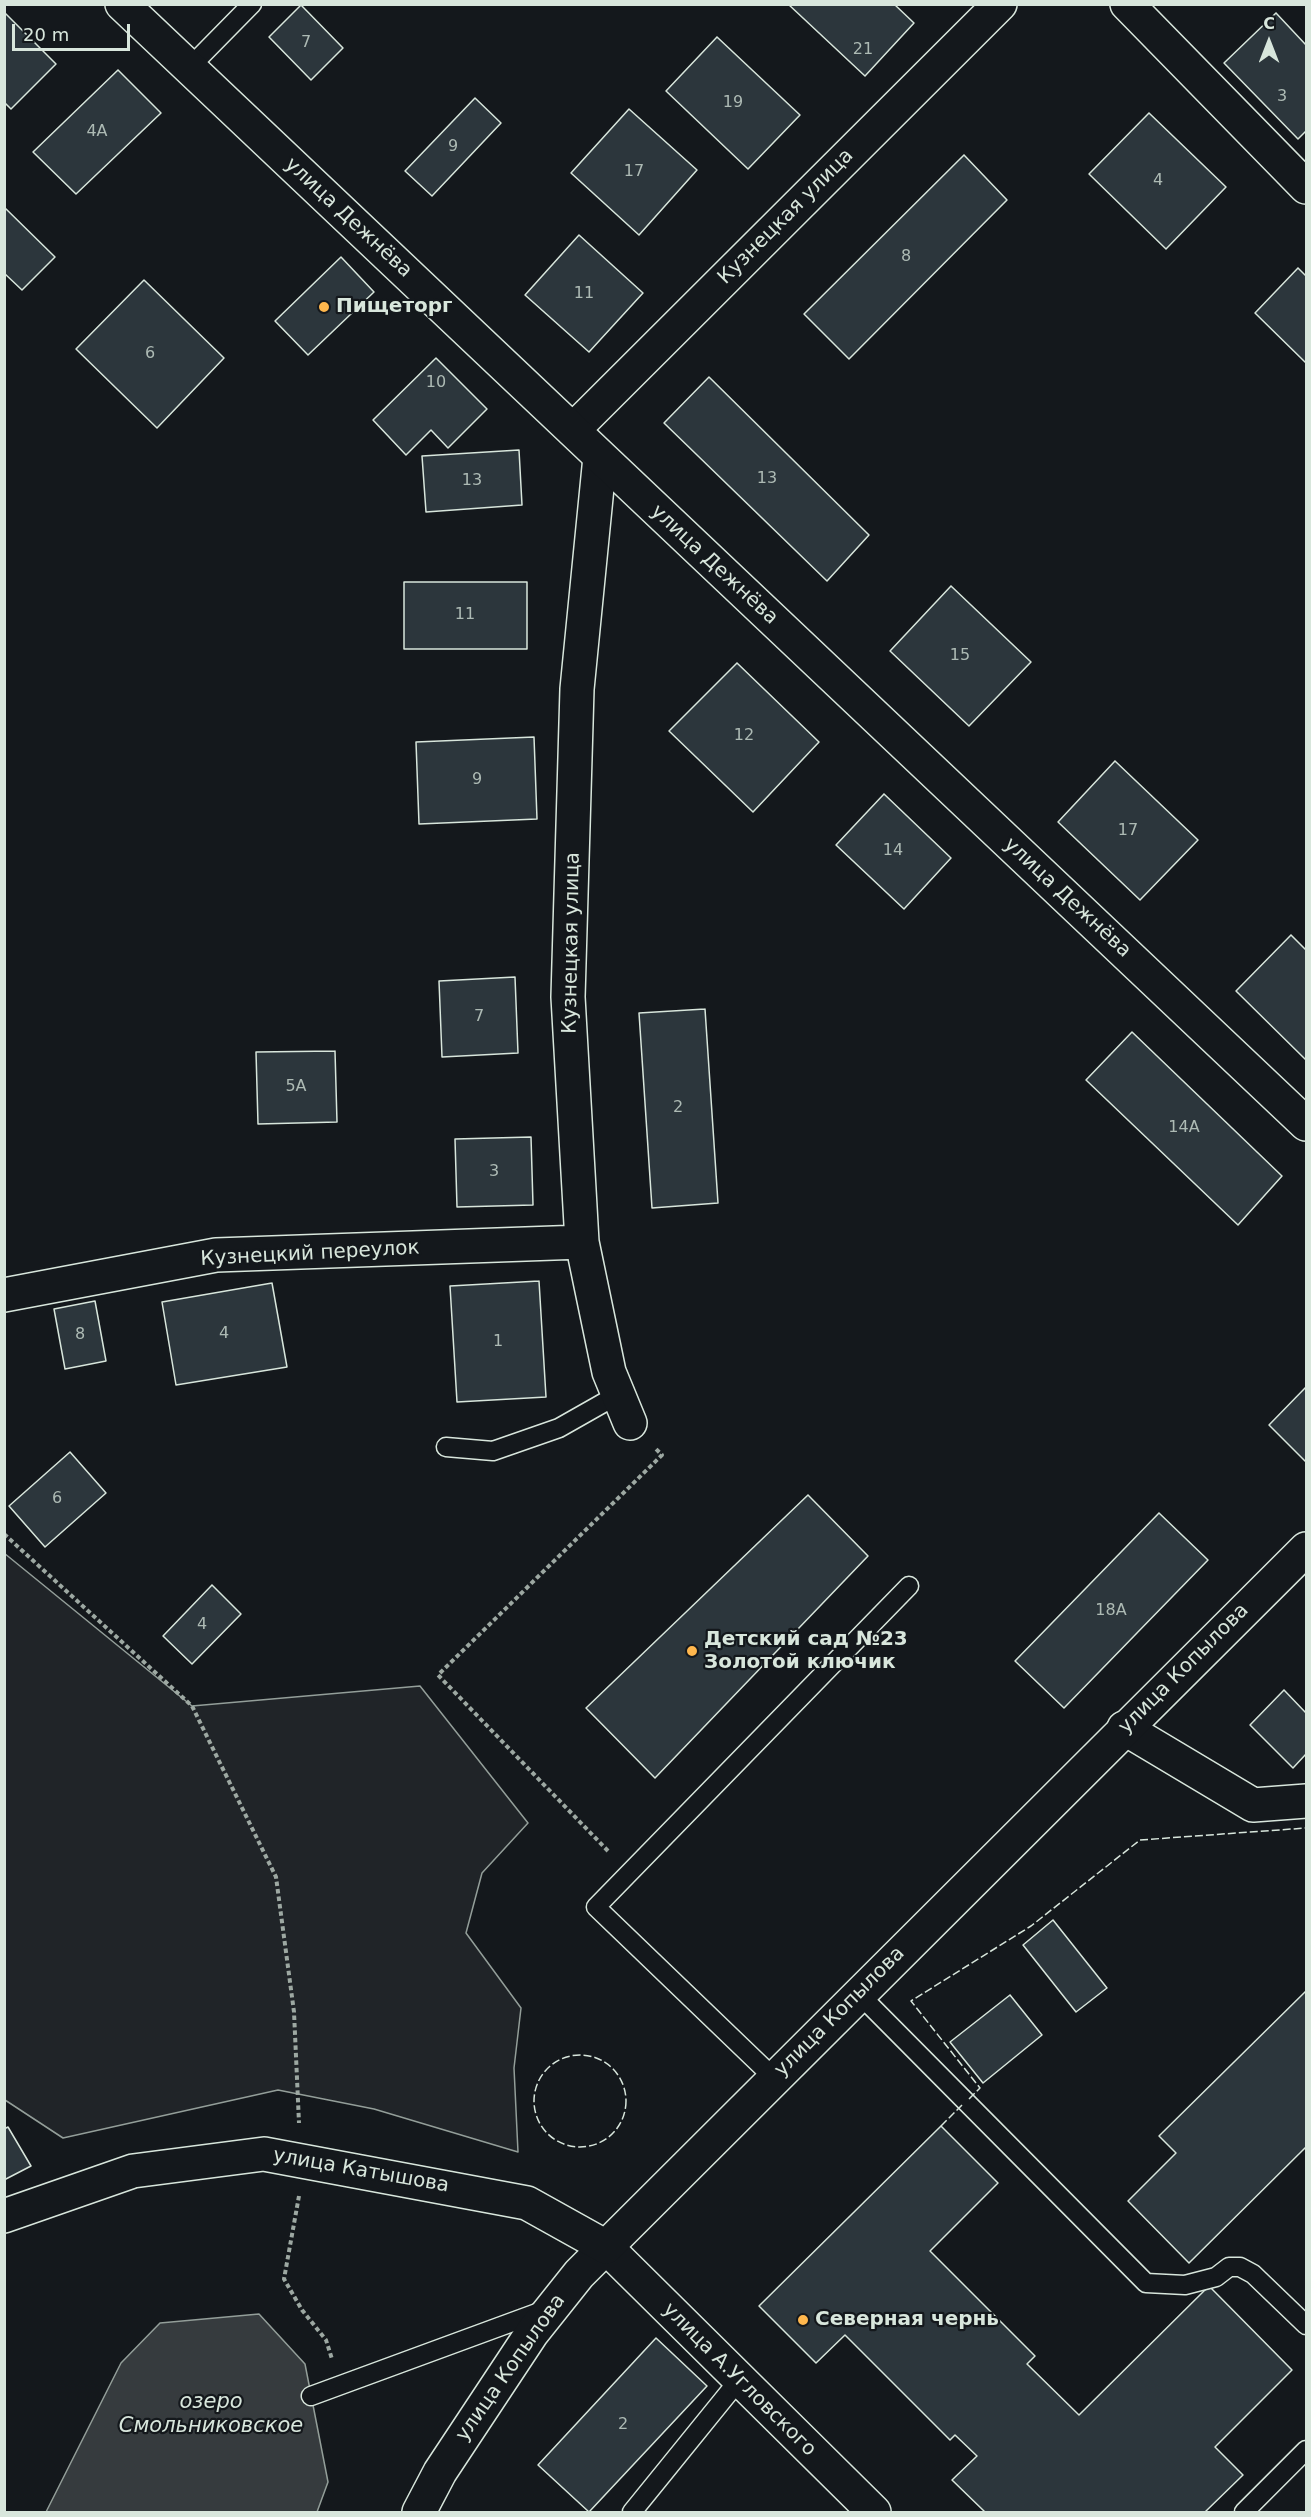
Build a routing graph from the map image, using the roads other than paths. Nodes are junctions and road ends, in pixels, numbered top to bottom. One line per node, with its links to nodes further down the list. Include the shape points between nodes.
1 (122, 4): 5 (street, улица Дежнёва)
2 (252, 4): 5 (lane)
3 (1000, 4): 7 (street, Кузнецкая улица)
4 (1127, 4): 6 (street)
5 (189, 68): 7 (street, улица Дежнёва)
6 (1306, 187)
7 (573, 430): 8 (street, улица Дежнёва)
8 (600, 457): 9 (street, улица Дежнёва); 10 (street, Кузнецкая улица, via 577,689 568,997)
9 (1306, 1125)
10 (582, 1242): 11 (street, Кузнецкий переулок, via 216,1255); 12 (street, Кузнецкая улица, via 609,1372)
11 (4, 1295)
12 (618, 1394): 13 (street, Кузнецкая улица); 14 (lane, via 559,1428 493,1451)
13 (630, 1424)
14 (446, 1447)
15 (1306, 1549): 17 (street, улица Копылова)
16 (909, 1586): 20 (lane, via 596,1907)
17 (1124, 1728): 18 (street, via 1253,1805); 19 (street, улица Копылова)
18 (1306, 1801)
19 (859, 1994): 20 (street, улица Копылова); 24 (lane, via 1146,2283 1185,2285 1216,2277 1229,2267 1240,2267 1253,2274)
20 (774, 2078): 22 (street, улица Копылова)
21 (4, 2216): 22 (street, улица Катышова, via 133,2171 264,2154 527,2202)
22 (606, 2247): 23 (street, улица Копылова); 25 (street, улица А.Угловского)
23 (552, 2307): 26 (lane); 28 (street, улица Копылова, via 447,2462)
24 (1306, 2325)
25 (739, 2380): 29 (lane); 30 (street, улица А.Угловского)
26 (311, 2396)
27 (1306, 2450): 31 (lane)
28 (419, 2512)
29 (632, 2512)
30 (874, 2512)
31 (1244, 2512)

